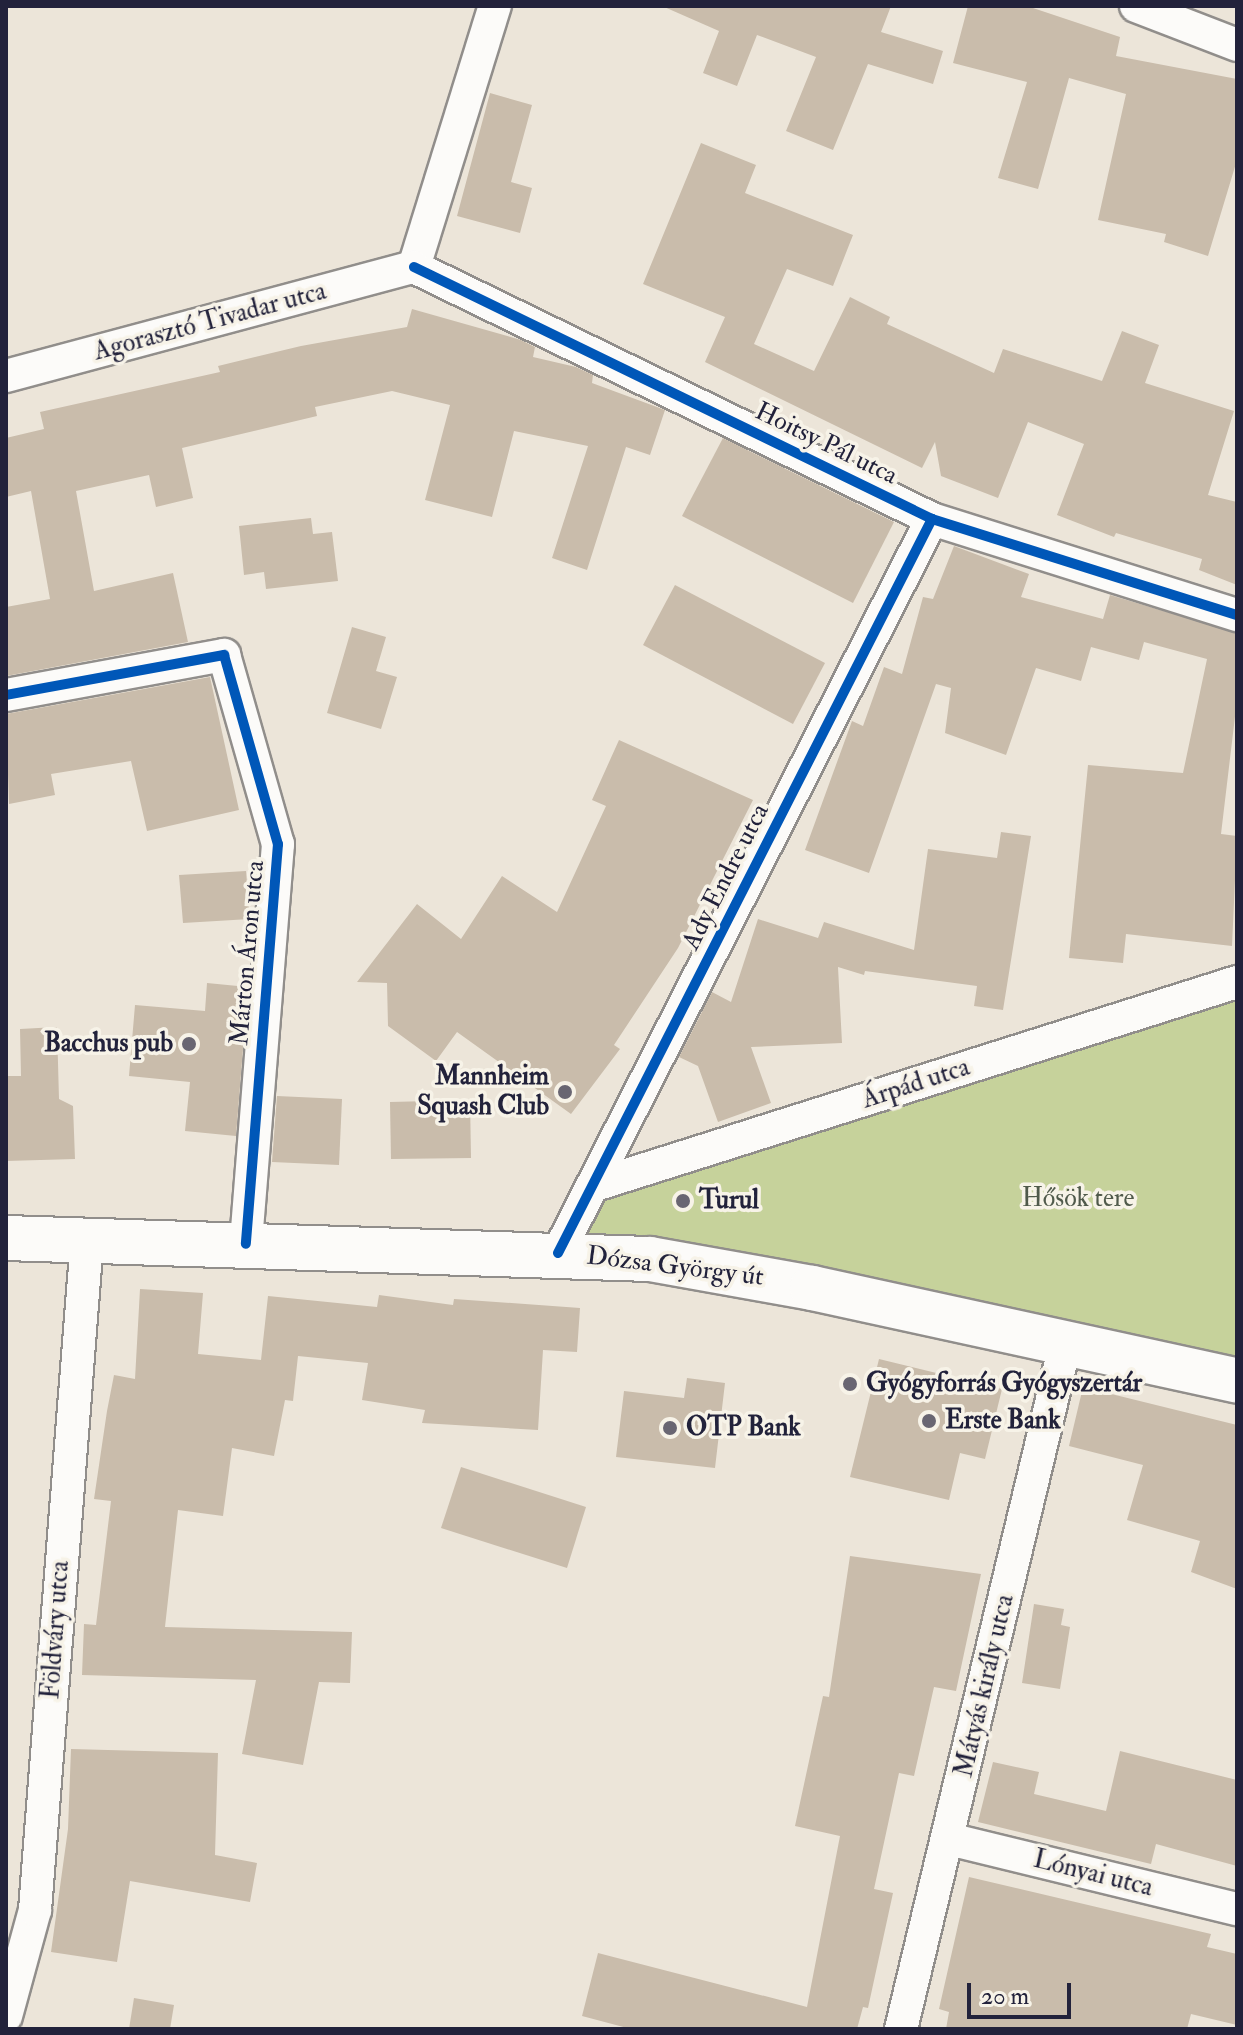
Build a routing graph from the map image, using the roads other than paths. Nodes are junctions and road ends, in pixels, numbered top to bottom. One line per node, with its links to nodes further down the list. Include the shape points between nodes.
1 (495, 6): 4 (street)
2 (1136, 6): 3 (street)
3 (1237, 45)
4 (414, 267): 5 (street, Agorasztó Tivadar utca); 6 (street, Hoitsy Pál utca)
5 (6, 376)
6 (932, 519): 7 (street, Hoitsy Pál utca); 10 (street, Ady Endre utca)
7 (1237, 615)
8 (6, 695): 13 (street, Márton Áron utca, via 224,655 278,844)
9 (1237, 982): 10 (street, Árpád utca)
10 (595, 1185): 14 (street, Ady Endre utca)
11 (6, 1238): 12 (main road, Dózsa György út)
12 (87, 1240): 13 (main road, Dózsa György út); 19 (street, Földváry utca, via 35,1910)
13 (246, 1244): 14 (main road, Dózsa György út)
14 (558, 1253): 15 (main road, Dózsa György út, via 724,1270)
15 (1066, 1341): 16 (main road, Dózsa György út); 17 (street, Mátyás király utca)
16 (1237, 1381)
17 (949, 1839): 18 (street, Lónyai utca); 20 (street, Mátyás király utca)
18 (1237, 1909)
19 (6, 2016)
20 (901, 2029)

